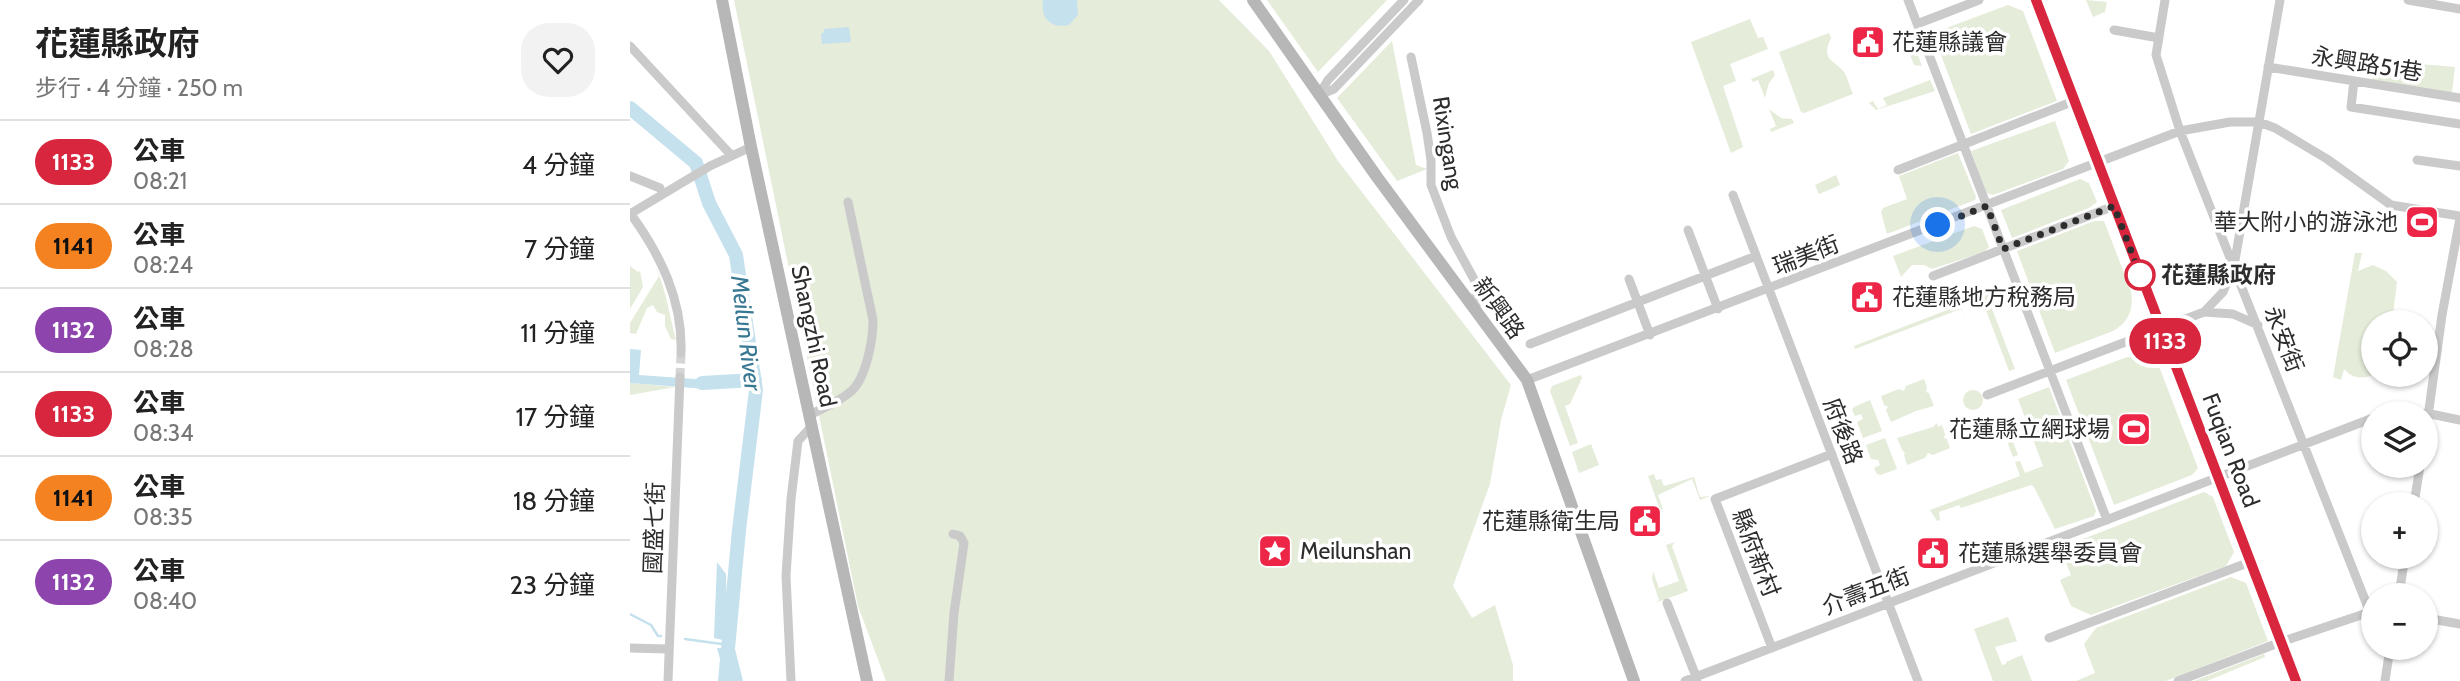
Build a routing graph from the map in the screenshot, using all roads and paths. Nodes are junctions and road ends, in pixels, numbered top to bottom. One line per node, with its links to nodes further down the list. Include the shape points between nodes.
1 (722, 0): 26 (street, Shangzhi Road)
2 (1253, 0): 19 (street, 新興路)
3 (1404, 0): 19 (street, via 1328,80)
4 (1419, 0): 19 (street, via 1334,89)
5 (1908, 0): 12 (street)
6 (1979, 0): 12 (street)
7 (2036, 0): 21 (main road, Fuqian Road)
8 (2165, 0): 14 (street, 永安街)
9 (2280, 0): 17 (street)
10 (2408, 0): 11 (street)
11 (2460, 9)
12 (1917, 24): 25 (street)
13 (2114, 30): 14 (street)
14 (2159, 38): 24 (street, 永安街, via 2156,55)
15 (630, 46): 27 (street)
16 (1411, 57): 50 (street, Rixingang, via 1427,132 1431,185 1451,237 1476,283)
17 (2268, 67): 18 (street, 永興路51巷); 22 (street)
18 (2354, 81): 20 (street, 永興路51巷); 23 (street, via 2351,107)
19 (1320, 95): 50 (street, 新興路)
20 (2460, 98)
21 (2074, 101): 25 (street); 29 (main road, Fuqian Road)
22 (2259, 122): 24 (street, 瑞美街); 39 (street, via 2327,159 2391,205); 43 (street)
23 (2460, 124)
24 (2180, 131): 29 (street, 瑞美街); 43 (street, 永安街)
25 (1963, 144): 31 (street); 36 (street)
26 (751, 147): 27 (street); 64 (street, Shangzhi Road)
27 (731, 155): 38 (street)
28 (2417, 160): 30 (street)
29 (2098, 163): 36 (street, 瑞美街); 37 (main road, Fuqian Road)
30 (2460, 166)
31 (1898, 170)
32 (630, 176): 33 (street)
33 (660, 188)
34 (1732, 195): 42 (street, 府後路)
35 (848, 202): 64 (street, via 873,334 855,388)
36 (1987, 206): 41 (street); 47 (street, 瑞美街)
37 (2114, 206): 41 (street); 53 (main road, Fuqian Road)
38 (633, 213): 56 (street, via 664,267)
39 (2460, 217): 61 (street)
40 (1688, 230): 44 (street)
41 (2003, 249): 45 (street); 57 (street)
42 (1756, 256): 44 (street); 47 (street, 府後路)
43 (2234, 266): 51 (street, via 2223,292); 52 (street, 永安街)
44 (1706, 275): 48 (street); 49 (street)
45 (1933, 276)
46 (1629, 279): 48 (street)
47 (1769, 289): 49 (street, 瑞美街); 67 (street, 府後路)
48 (1637, 302): 54 (street); 55 (street)
49 (1718, 309): 54 (street, 瑞美街)
50 (1476, 311): 59 (street, 新興路)
51 (2204, 312): 52 (street, via 2232,314); 53 (street)
52 (2258, 325): 66 (street, 永安街)
53 (2160, 328): 57 (street); 68 (main road, Fuqian Road)
54 (1650, 335): 59 (street, 瑞美街)
55 (1530, 344)
56 (681, 353)
57 (2050, 371): 60 (street); 69 (street)
58 (680, 377): 82 (street, 國盛七街)
59 (1527, 380): 89 (street, 新興路)
60 (1987, 395)
61 (2429, 401)
62 (2438, 416): 63 (street)
63 (2460, 420)
64 (811, 421): 86 (street, via 798,442 791,499 786,576); 87 (street, Shangzhi Road)
65 (2361, 423): 66 (street, 介壽五街)
66 (2304, 445): 68 (street, 介壽五街); 72 (street, 永安街)
67 (1832, 454): 74 (street, 府後路); 81 (street, 縣府新村, via 1715,499)
68 (2217, 478): 69 (street, 介壽五街); 71 (main road, Fuqian Road)
69 (2107, 520): 74 (street, 介壽五街)
70 (953, 534): 88 (street, via 964,544)
71 (2250, 562): 78 (street); 79 (main road, Fuqian Road)
72 (2361, 585)
73 (1667, 603): 84 (street)
74 (1888, 603): 81 (street, 介壽五街); 91 (street, 府後路)
75 (2361, 614): 79 (street)
76 (2438, 620): 77 (street)
77 (2460, 624)
78 (2049, 638)
79 (2281, 642): 92 (street); 93 (main road, Fuqian Road)
80 (630, 648): 82 (street)
81 (1772, 648): 84 (street, 介壽五街)
82 (668, 649): 85 (street, 國盛七街)
83 (2388, 660): 94 (street)
84 (1697, 679): 90 (street, 介壽五街)
85 (668, 681)
86 (791, 681)
87 (867, 681)
88 (949, 681)
89 (1634, 681)
90 (1685, 681)
91 (1918, 681)
92 (2178, 681)
93 (2296, 681)
94 (2385, 681)

